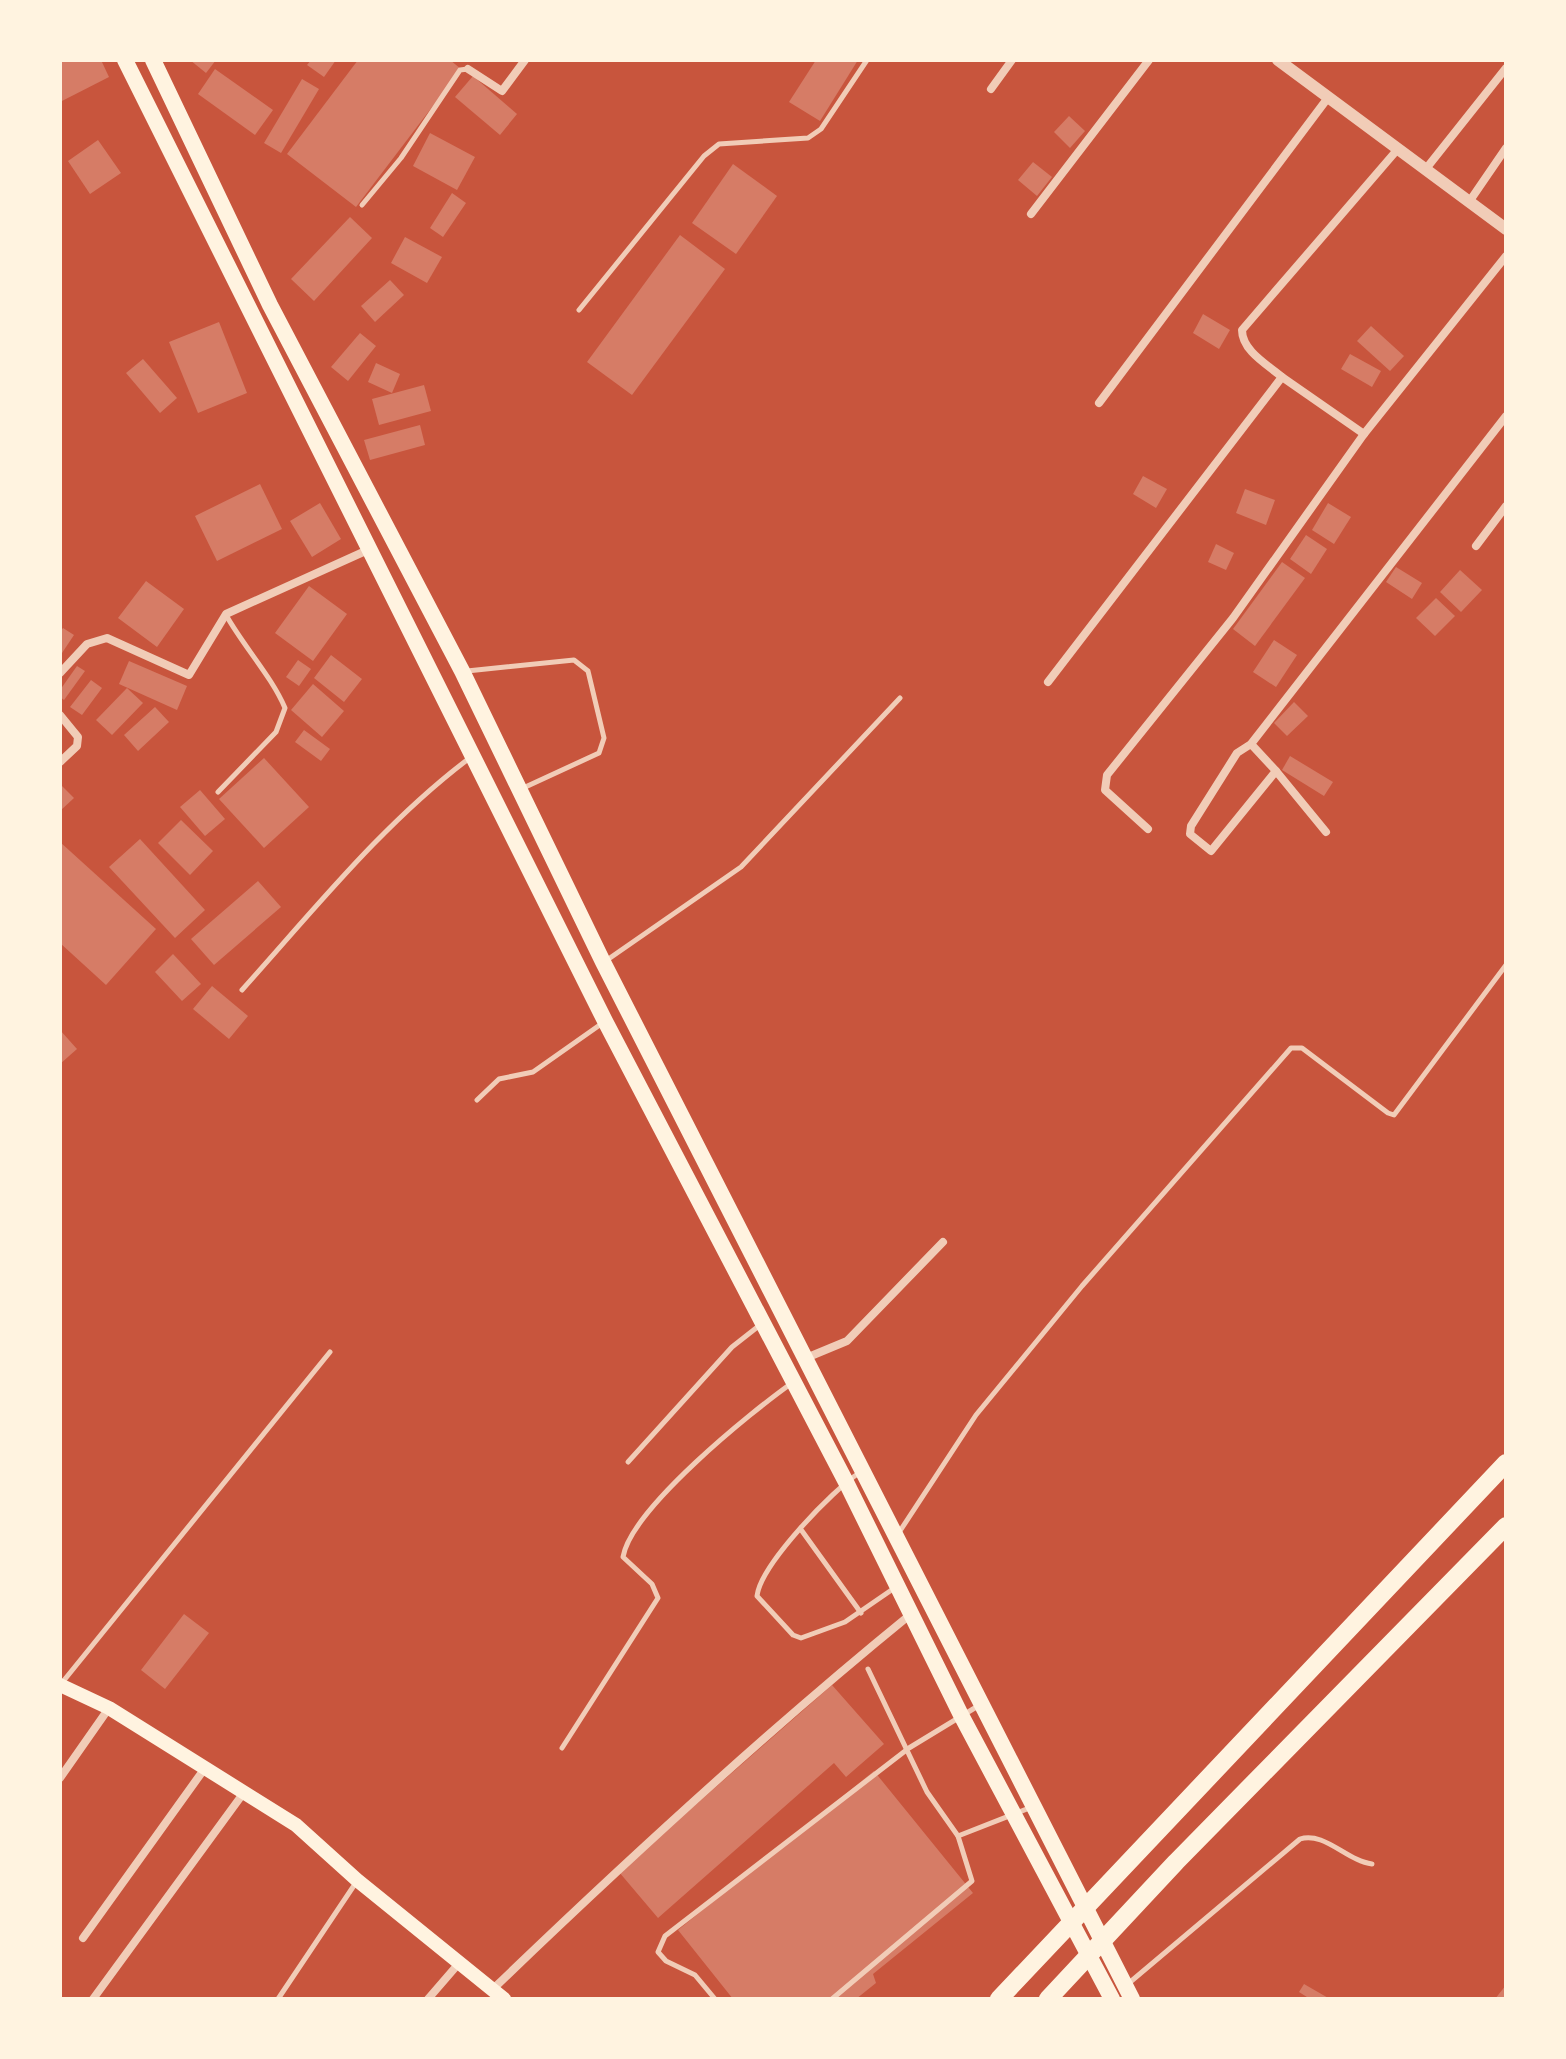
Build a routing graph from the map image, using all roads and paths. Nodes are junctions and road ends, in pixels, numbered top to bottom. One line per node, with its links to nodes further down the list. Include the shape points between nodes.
1 (125, 60): 27 (highway)
2 (153, 60): 29 (highway, via 270,305)
3 (525, 60): 9 (street, via 502,91)
4 (867, 60): 20 (lane, via 821,129 808,138 719,144 704,156)
5 (1012, 60): 10 (street)
6 (1149, 60): 17 (street)
7 (1278, 60): 11 (street)
8 (1506, 68): 14 (street)
9 (468, 69): 16 (lane, via 460,70)
10 (991, 89)
11 (1327, 99): 13 (street); 22 (street)
12 (1506, 148): 15 (street)
13 (1397, 150): 14 (street); 21 (street, via 1242,330 1248,348)
14 (1425, 170): 15 (street)
15 (1469, 202): 18 (street)
16 (362, 205)
17 (1031, 214)
18 (1506, 229)
19 (1506, 256): 24 (street)
20 (579, 310)
21 (1282, 377): 24 (street); 31 (street)
22 (1099, 403)
23 (1506, 416): 34 (street)
24 (1364, 434): 40 (street, via 1233,618 1107,775 1105,790)
25 (1506, 506): 26 (street)
26 (1476, 546)
27 (371, 549): 28 (street); 35 (highway)
28 (226, 614): 30 (street, via 189,675 107,638 87,644); 39 (lane, via 285,708 276,732)
29 (462, 671): 38 (highway); 38 (lane, via 574,660 588,671 604,738 599,753)
30 (60, 673)
31 (1048, 682)
32 (900, 698): 42 (lane, via 741,867)
33 (60, 715): 36 (street, via 78,737 77,746)
34 (1251, 744): 37 (street); 37 (street, via 1237,753 1190,834 1214,851)
35 (473, 756): 44 (lane, via 361,857); 45 (highway)
36 (60, 762)
37 (1276, 771): 41 (street)
38 (519, 790): 42 (highway)
39 (218, 792)
40 (1148, 829)
41 (1326, 832)
42 (603, 962): 50 (highway)
43 (1506, 965): 58 (lane, via 1394,1115 1302,1048 1291,1048 976,1415)
44 (242, 990)
45 (605, 1021): 46 (lane, via 533,1072 499,1079); 48 (highway)
46 (477, 1100)
47 (943, 1242): 50 (street, via 847,1341)
48 (761, 1324): 51 (highway); 52 (lane, via 732,1347)
49 (330, 1352): 64 (lane)
50 (806, 1358): 54 (highway)
51 (792, 1383): 55 (highway); 68 (lane, via 705,1452 629,1538 623,1557 652,1584 658,1598)
52 (628, 1462)
53 (1506, 1463): 82 (highway)
54 (862, 1471): 55 (lane); 58 (highway)
55 (846, 1482): 57 (lane); 60 (highway)
56 (1506, 1526): 88 (highway)
57 (802, 1531): 61 (lane); 61 (lane, via 759,1587 762,1605 801,1638)
58 (895, 1538): 59 (highway)
59 (914, 1574): 60 (lane); 65 (highway)
60 (898, 1585): 61 (lane); 62 (highway)
61 (861, 1613)
62 (911, 1614): 67 (highway); 81 (street, via 807,1698 595,1890)
63 (868, 1669): 69 (lane)
64 (60, 1685): 66 (main road)
65 (981, 1705): 67 (lane); 73 (highway)
66 (109, 1708): 70 (main road); 71 (street)
67 (961, 1715): 69 (lane); 74 (highway)
68 (562, 1748)
69 (909, 1748): 75 (lane, via 927,1792); 86 (lane, via 665,1936 658,1952 695,1975)
70 (205, 1767): 72 (main road); 78 (street)
71 (60, 1778)
72 (245, 1791): 77 (main road, via 296,1825); 83 (street)
73 (1033, 1807): 74 (lane); 80 (highway)
74 (1014, 1815): 75 (lane); 89 (highway)
75 (958, 1836): 87 (lane, via 970,1886)
76 (1372, 1864): 80 (lane, via 1318,1839 1300,1839)
77 (357, 1880): 79 (main road); 84 (lane)
78 (83, 1938)
79 (460, 1962): 81 (main road); 85 (street)
80 (1128, 1992)
81 (498, 1994)
82 (1003, 1995)
83 (93, 1999)
84 (278, 1999)
85 (428, 1999)
86 (715, 1999)
87 (832, 1999)
88 (1048, 1999)
89 (1112, 1999)

